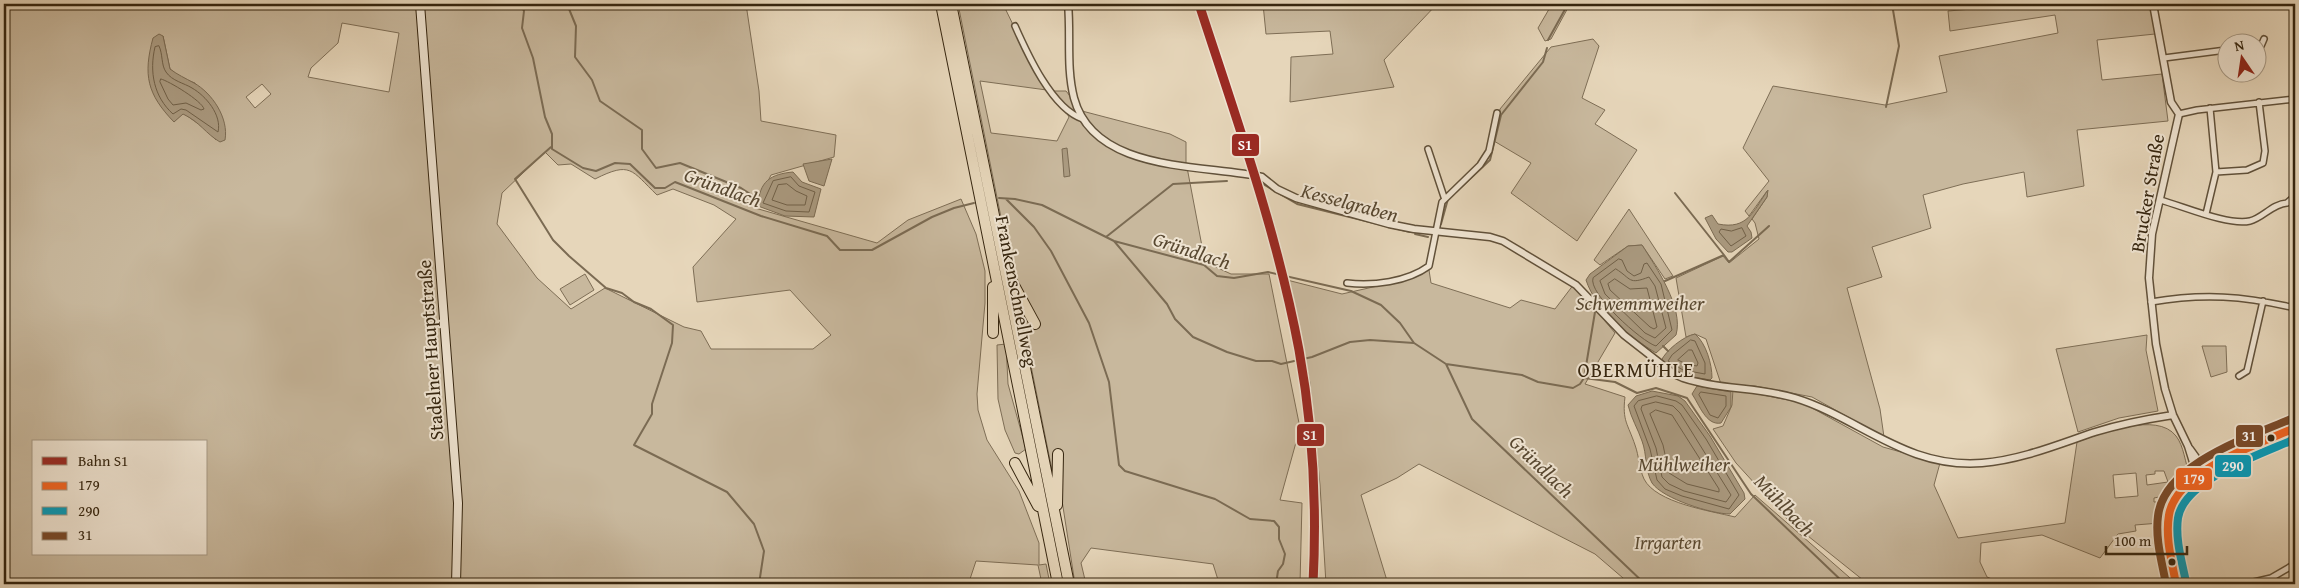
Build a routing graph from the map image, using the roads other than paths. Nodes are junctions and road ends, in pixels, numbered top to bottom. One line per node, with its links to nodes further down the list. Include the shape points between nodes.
1 (420, 4): 39 (main road, Stadelner Hauptstraße, via 458,503)
2 (941, 4): 22 (highway, Frankenschnellweg)
3 (952, 4): 23 (highway, Frankenschnellweg)
4 (1068, 4): 14 (street, via 1070,76 1074,100)
5 (2153, 4): 8 (street, Brucker Straße)
6 (1015, 26): 14 (street, via 1030,62 1051,92 1074,116)
7 (2216, 51): 8 (street)
8 (2164, 58): 13 (street, Brucker Straße, via 2171,102)
9 (2295, 99): 10 (street)
10 (2259, 102): 11 (street); 16 (street, via 2264,151 2262,163 2247,170)
11 (2210, 108): 13 (street); 16 (street)
12 (1497, 113): 18 (street, via 1489,151 1480,165)
13 (2179, 114): 19 (street, Brucker Straße)
14 (1082, 119): 21 (street, via 1099,138 1135,156 1262,177 1296,198 1389,224)
15 (1428, 149): 18 (street)
16 (2216, 172): 20 (street)
17 (2295, 196): 20 (street, via 2246,222)
18 (1444, 197): 21 (street)
19 (2160, 200): 20 (street); 26 (street, Brucker Straße, via 2151,245)
20 (2206, 214)
21 (1435, 231): 24 (street, via 1431,260 1424,270 1375,284); 31 (street, via 1502,241 1564,277 1576,285 1624,335 1674,374 1692,381 1794,398 1884,442 1932,458 1966,464 1995,462 2115,426)
22 (992, 258): 29 (highway); 36 (highway, Frankenschnellweg)
23 (1003, 261): 28 (highway); 37 (highway, Frankenschnellweg)
24 (1347, 283)
25 (2263, 301): 26 (street, via 2205,296); 27 (street); 30 (street, via 2247,371)
26 (2151, 302): 31 (street, Brucker Straße, via 2159,363)
27 (2295, 308)
28 (1035, 324)
29 (993, 333)
30 (2239, 376)
31 (2173, 415): 35 (street, Brucker Straße)
32 (2295, 428): 35 (street)
33 (1058, 454): 37 (highway)
34 (1015, 463): 36 (highway)
35 (2201, 472): 42 (street, via 2177,494 2170,508 2169,528)
36 (1047, 528): 40 (highway, Frankenschnellweg)
37 (1058, 531): 41 (highway, Frankenschnellweg)
38 (2295, 564): 43 (street, via 2270,578)
39 (456, 584)
40 (1058, 584)
41 (1069, 584)
42 (2176, 584)
43 (2245, 584)

